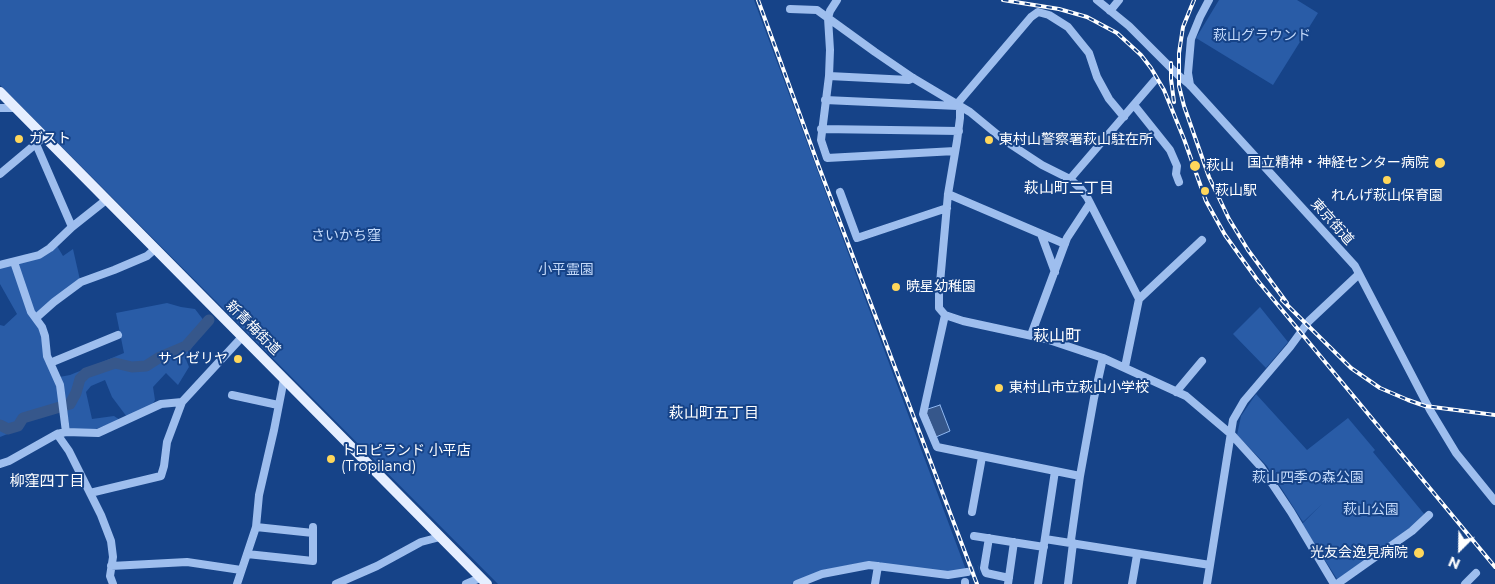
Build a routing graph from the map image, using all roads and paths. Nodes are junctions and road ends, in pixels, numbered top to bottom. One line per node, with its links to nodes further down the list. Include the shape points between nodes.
1 (837, 0): 7 (street)
2 (1097, 0): 6 (street, 東京街道)
3 (1119, 0): 6 (street)
4 (1210, 0): 11 (street, via 1191,39)
5 (790, 9): 7 (street, via 817,10)
6 (1110, 11): 11 (street, 東京街道)
7 (828, 18): 8 (street); 9 (street)
8 (829, 76): 9 (street); 13 (street)
9 (913, 78): 14 (street)
10 (1155, 80): 15 (street)
11 (1190, 85): 39 (street, 東京街道)
12 (0, 92): 17 (main road, 新青梅街道)
13 (825, 100): 14 (street); 19 (street)
14 (958, 105): 18 (street, via 1032,15 1038,12 1068,27 1079,40 1089,53 1109,99); 20 (street); 24 (street, via 1004,140)
15 (1134, 105): 18 (street); 25 (street, via 1170,150)
16 (0, 108): 17 (street)
17 (16, 108): 21 (main road, 新青梅街道)
18 (1124, 117): 24 (street)
19 (822, 129): 20 (street); 22 (street, via 821,140 827,158)
20 (959, 131): 22 (street)
21 (40, 140): 23 (street); 28 (main road, 新青梅街道); 31 (street)
22 (955, 151): 27 (street)
23 (0, 174)
24 (1070, 179): 29 (street)
25 (1179, 182)
26 (840, 192): 30 (street, via 858,238)
27 (948, 194): 30 (street); 32 (street)
28 (106, 200): 31 (street); 35 (main road, 新青梅街道)
29 (1090, 203): 34 (street); 40 (street)
30 (947, 208): 41 (street, via 938,294 939,308)
31 (72, 227): 36 (street, via 39,255)
32 (1041, 234): 34 (street); 38 (street)
33 (1202, 240): 40 (street)
34 (1065, 244): 38 (street)
35 (154, 249): 42 (street, via 147,256 81,282); 45 (main road, 新青梅街道)
36 (14, 262): 37 (street); 42 (street, via 26,300)
37 (0, 265)
38 (1055, 272): 44 (street)
39 (1360, 274): 56 (street, via 1309,321 1252,390 1233,420); 62 (street, 東京街道, via 1456,453)
40 (1138, 299): 49 (street)
41 (945, 315): 44 (street); 57 (street, via 923,414 937,447)
42 (36, 318): 48 (street, via 45,336)
43 (118, 335): 48 (street)
44 (1031, 335): 46 (street)
45 (242, 337): 50 (main road, 新青梅街道); 53 (street)
46 (1103, 358): 49 (street); 60 (street)
47 (1202, 361): 51 (street)
48 (50, 363): 55 (street, via 60,385)
49 (1125, 367): 51 (street)
50 (284, 379): 54 (street); 67 (main road, 新青梅街道)
51 (1176, 392): 56 (street, via 1193,401)
52 (232, 395): 54 (street)
53 (182, 402): 55 (street, via 161,404 98,433); 61 (street, via 167,442 161,476)
54 (278, 405): 65 (street, via 259,495)
55 (62, 433): 58 (street); 61 (street)
56 (1232, 435): 76 (street); 92 (street, via 1261,467)
57 (982, 457): 59 (street); 63 (street)
58 (0, 464)
59 (1055, 471): 60 (street); 70 (street)
60 (1080, 476): 71 (street)
61 (90, 493): 74 (street, via 111,541)
62 (1495, 501)
63 (972, 512)
64 (1429, 516): 92 (street)
65 (256, 527): 72 (street); 72 (street, via 313,530 313,561)
66 (974, 536): 68 (street)
67 (440, 537): 80 (main road, 新青梅街道); 84 (street, via 421,542)
68 (989, 538): 69 (street); 81 (street, via 982,569 986,574)
69 (1014, 542): 70 (street); 81 (street)
70 (1044, 543): 71 (street); 88 (street)
71 (1073, 543): 73 (street); 89 (street)
72 (247, 554): 77 (street)
73 (1137, 554): 76 (street); 90 (street)
74 (112, 566): 77 (street, via 187,562); 82 (street, via 110,576)
75 (878, 566): 78 (street, via 948,575); 86 (street, via 822,574); 87 (street)
76 (1210, 566): 91 (street)
77 (241, 570): 83 (street)
78 (967, 572)
79 (1476, 574): 93 (street)
80 (483, 581): 85 (street)
81 (1009, 581)
82 (113, 584)
83 (237, 584)
84 (336, 584)
85 (466, 584)
86 (797, 584)
87 (875, 584)
88 (1038, 584)
89 (1068, 584)
90 (1132, 584)
91 (1207, 584)
92 (1335, 584)
93 (1465, 584)

